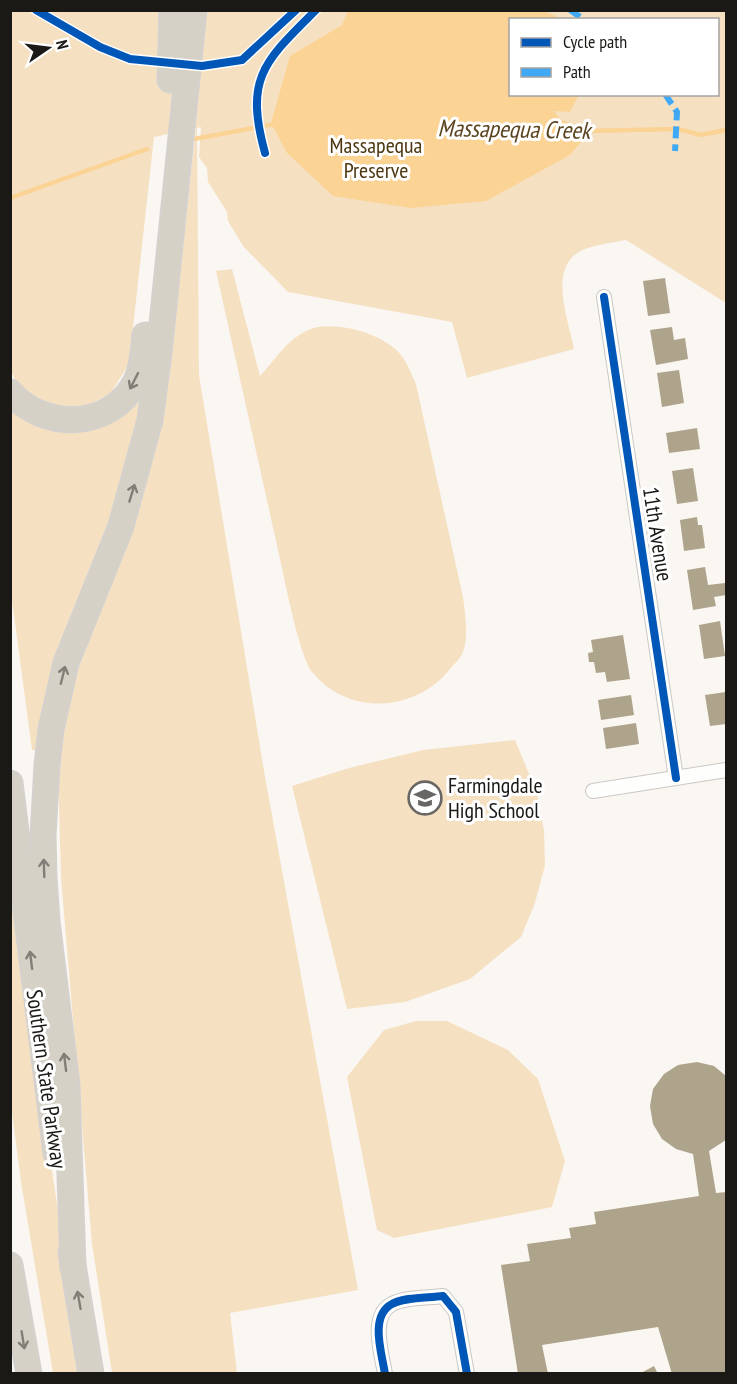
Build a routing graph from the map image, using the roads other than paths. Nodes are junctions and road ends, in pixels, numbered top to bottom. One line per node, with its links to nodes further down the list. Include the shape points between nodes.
1 (172, 10): 4 (highway, one-way to 4, via 172,52 145,331 136,381 109,409 74,420 39,415)
2 (194, 10): 10 (highway, one-way to 2, via 68,1085 47,921 44,801 51,729 66,663 122,526 150,420)
3 (604, 297): 6 (street, 11th Avenue)
4 (10, 392)
5 (726, 770): 6 (street)
6 (676, 778): 8 (street)
7 (10, 783): 10 (highway, Southern State Parkway, one-way to 7)
8 (593, 791)
9 (10, 1265): 11 (highway, one-way to 11)
10 (73, 1267): 12 (highway, Southern State Parkway, one-way to 10)
11 (28, 1374)
12 (91, 1374)
13 (385, 1374): 14 (street, via 378,1330 383,1311 393,1303 443,1296 456,1312)
14 (467, 1374)

